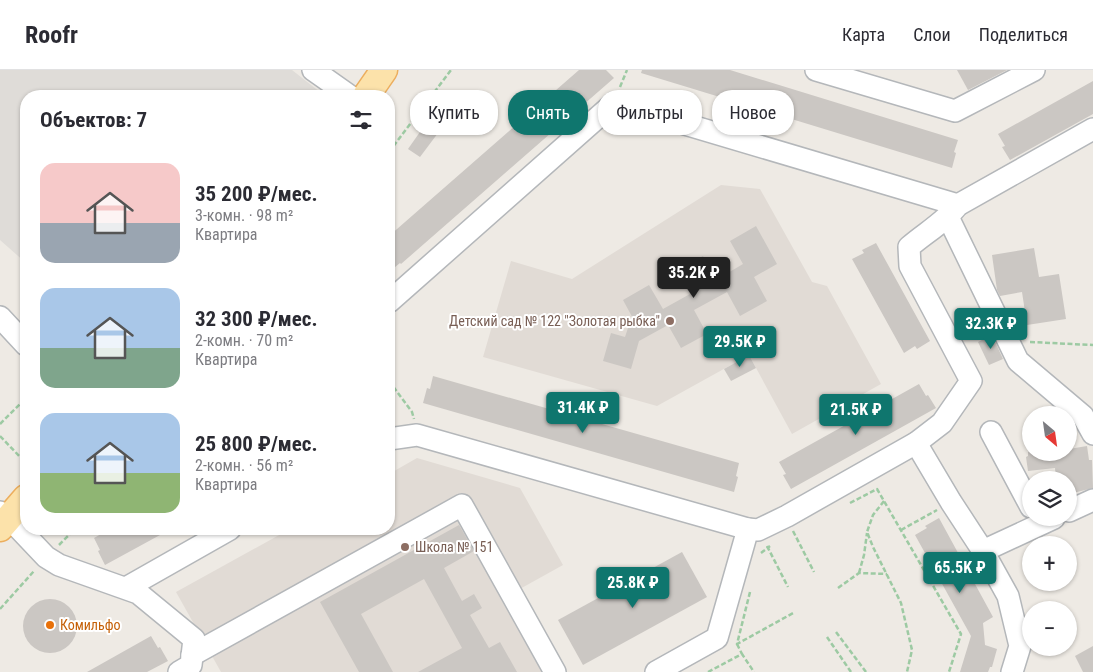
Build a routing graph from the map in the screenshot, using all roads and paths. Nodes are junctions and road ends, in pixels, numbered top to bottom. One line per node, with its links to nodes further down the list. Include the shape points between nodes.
1 (313, 70): 6 (lane)
2 (384, 70): 7 (main road)
3 (451, 70): 9 (path)
4 (816, 70): 5 (lane, via 955,111)
5 (1034, 70)
6 (341, 90)
7 (370, 90)
8 (1093, 128): 10 (lane)
9 (395, 144)
10 (953, 211): 11 (lane, via 614,103); 14 (lane); 24 (lane, via 909,247 910,266 971,381 942,423)
11 (395, 297)
12 (0, 317): 13 (lane)
13 (20, 339)
14 (1008, 341): 15 (path); 20 (lane, via 1018,361 1083,416)
15 (1093, 345)
16 (395, 389): 21 (path, via 412,412)
17 (20, 404): 18 (path)
18 (0, 424)
19 (991, 432): 26 (lane)
20 (1093, 434)
21 (417, 435): 23 (lane); 41 (lane)
22 (0, 436): 25 (path)
23 (395, 437)
24 (916, 443): 29 (lane); 35 (lane)
25 (20, 457)
26 (1022, 484)
27 (1093, 500): 32 (lane)
28 (884, 501): 31 (path, via 877,489); 36 (path); 37 (path)
29 (951, 502): 36 (path); 42 (lane)
30 (20, 504): 33 (main road)
31 (844, 506)
32 (1077, 507)
33 (3, 520): 39 (lane)
34 (1025, 526): 42 (lane)
35 (789, 528): 41 (lane); 45 (path)
36 (901, 530): 64 (path, via 961,634)
37 (867, 532): 46 (path); 47 (path)
38 (20, 535): 43 (lane)
39 (20, 535)
40 (219, 535): 49 (lane)
41 (762, 537): 44 (path); 48 (path); 58 (lane, via 717,638)
42 (983, 552): 65 (lane, via 1008,596 1020,646)
43 (46, 557): 49 (lane, via 59,565); 52 (path)
44 (758, 561)
45 (814, 572)
46 (859, 573): 47 (path); 50 (path)
47 (887, 574): 63 (path, via 901,603 912,650)
48 (788, 587)
49 (126, 588): 56 (lane, via 138,592 194,638)
50 (838, 588)
51 (751, 589): 53 (path, via 737,644)
52 (0, 609)
53 (795, 612)
54 (836, 632): 62 (path)
55 (826, 637): 61 (path)
56 (189, 666): 57 (lane, via 462,505)
57 (555, 672)
58 (656, 672)
59 (708, 672): 60 (path, via 742,654)
60 (754, 672)
61 (851, 672)
62 (866, 672)
63 (907, 672)
64 (949, 672)
65 (1012, 672)

